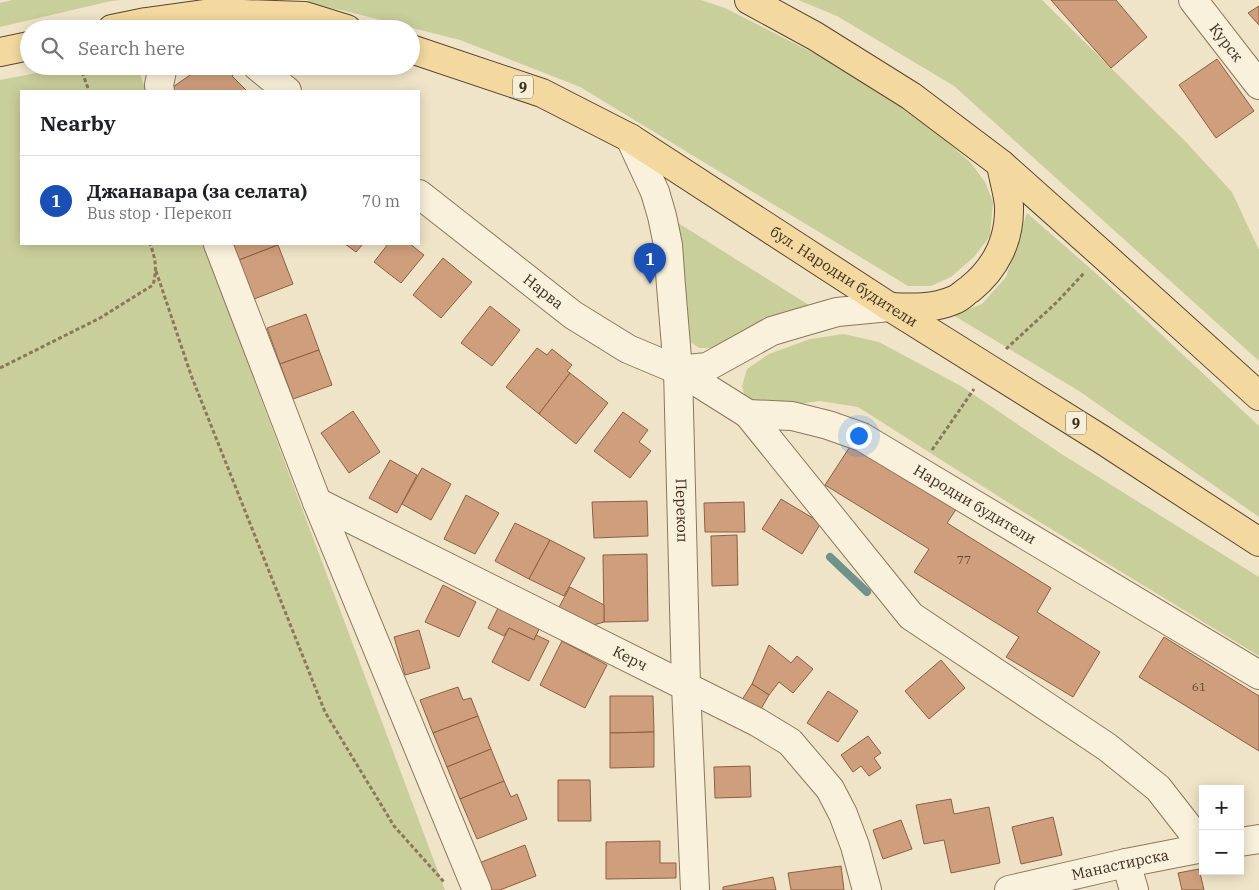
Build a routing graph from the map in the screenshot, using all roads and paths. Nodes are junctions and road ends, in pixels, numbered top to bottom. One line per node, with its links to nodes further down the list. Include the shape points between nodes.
1 (748, 0): 17 (main road, via 815,36 911,96)
2 (1194, 0): 12 (street, Курск)
3 (295, 8): 4 (main road); 5 (main road)
4 (161, 20)
5 (325, 20)
6 (20, 48): 7 (main road)
7 (0, 52)
8 (420, 52): 16 (main road, бул. Народни будители / 9, via 542,93)
9 (84, 75): 13 (path)
10 (161, 75): 14 (street)
11 (268, 75): 15 (street)
12 (1259, 85)
13 (90, 90)
14 (160, 90)
15 (287, 90)
16 (630, 138): 22 (main road, бул. Народни будители / 9); 24 (street, Перекоп, via 655,192 662,216)
17 (1001, 164): 22 (main road, via 1009,205 1008,227 1002,249 990,269 955,300 926,308); 25 (main road)
18 (420, 195): 24 (street, Нарва, via 573,315 628,349)
19 (150, 245): 21 (path)
20 (218, 245): 27 (street)
21 (156, 271): 23 (path, via 153,285 100,318); 37 (path, via 191,375 325,712 394,826)
22 (890, 307): 24 (street, via 837,312 772,331 707,367); 28 (main road, бул. Народни будители / 9)
23 (0, 368)
24 (678, 370): 26 (street, Народни будители); 30 (street, Перекоп)
25 (1259, 396)
26 (748, 414): 29 (street, Народни будители, via 792,416 862,437); 33 (street, via 911,616 1107,747 1158,788)
27 (317, 502): 30 (street, Керч); 38 (street)
28 (1259, 542)
29 (1259, 674)
30 (686, 686): 39 (street, Перекоп); 40 (street, Керч, via 790,742 811,765 830,789 843,814)
31 (1259, 839): 32 (street)
32 (1244, 841)
33 (1199, 843)
34 (1199, 849): 35 (street, Манастирска)
35 (1126, 863): 36 (street, Манастирска); 41 (street)
36 (1017, 889)
37 (450, 890)
38 (477, 890)
39 (695, 890)
40 (867, 890)
41 (1134, 890)

